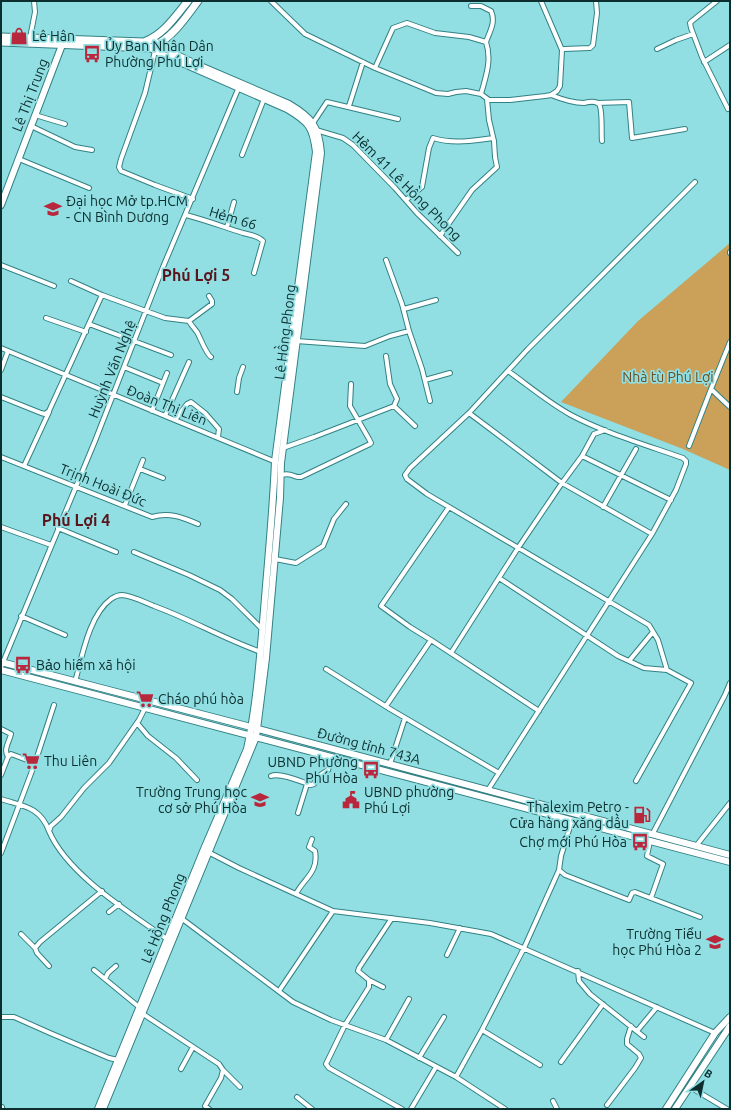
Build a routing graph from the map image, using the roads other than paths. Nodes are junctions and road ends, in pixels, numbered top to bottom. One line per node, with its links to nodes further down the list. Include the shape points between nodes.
1 (34, 1): 11 (street, via 35,12)
2 (188, 1): 12 (main road, via 169,26)
3 (198, 1): 17 (main road, via 177,29)
4 (271, 1): 20 (street, via 305,34)
5 (541, 1): 19 (street)
6 (596, 1): 19 (street, via 593,45 590,48)
7 (717, 1): 9 (street, via 690,23)
8 (471, 6): 15 (street, via 481,6 491,11 494,16)
9 (693, 34): 18 (street); 21 (street)
10 (1, 37): 11 (main road)
11 (30, 38): 14 (main road)
12 (147, 40): 14 (main road); 17 (street, Lê Hồng Phong)
13 (1, 42): 14 (main road)
14 (62, 42): 17 (main road); 31 (street, Lê Thị Trung)
15 (486, 42): 22 (street, via 435,33 407,23 402,24 393,28); 24 (street, via 489,51 488,66)
16 (730, 45): 21 (street)
17 (155, 48): 23 (street, Lê Hồng Phong); 45 (street, via 145,93 119,167 121,171)
18 (657, 49)
19 (562, 50): 25 (street, via 560,86)
20 (363, 62): 22 (street); 29 (street)
21 (704, 62): 30 (street, via 728,109)
22 (375, 68): 24 (street, via 436,93 460,91)
23 (240, 85): 26 (street, Lê Hồng Phong); 33 (street, Lê Hồng Phong, via 289,104 303,112); 45 (street, Huỳnh Văn Nghệ)
24 (481, 94): 27 (street)
25 (551, 95): 27 (street, via 510,100); 28 (street, via 579,103)
26 (264, 99): 41 (street); 109 (street, Lê Hồng Phong, via 300,116 314,136 316,152)
27 (487, 99): 38 (street)
28 (597, 103): 36 (street, via 629,102 632,138); 39 (street, via 600,109)
29 (349, 106): 32 (street); 33 (street, via 327,102)
30 (730, 108)
31 (35, 115): 34 (street); 35 (street, Lê Thị Trung)
32 (398, 119)
33 (313, 123): 37 (street, Lê Hồng Phong)
34 (66, 124)
35 (31, 126): 40 (street, via 75,147); 42 (street, Lê Thị Trung)
36 (685, 129)
37 (316, 130): 46 (street, Hẻm 41 Lê Hồng Phong, via 343,138 354,145); 69 (street, Lê Hồng Phong, via 321,152)
38 (493, 138): 46 (street, via 467,142 433,138 422,187); 51 (street, via 497,167 472,190)
39 (602, 141)
40 (92, 150)
41 (242, 155)
42 (19, 159): 44 (street); 48 (street, Lê Thị Trung)
43 (695, 182): 80 (street)
44 (89, 188)
45 (193, 199): 49 (street, Huỳnh Văn Nghệ)
46 (406, 200): 51 (street, Hẻm 41 Lê Hồng Phong)
47 (234, 202): 50 (street)
48 (1, 204)
49 (186, 215): 50 (street, Hẻm 66); 62 (street, Huỳnh Văn Nghệ)
50 (226, 227): 55 (street, Hẻm 66, via 258,236 263,240)
51 (440, 236): 52 (street, Hẻm 41 Lê Hồng Phong)
52 (458, 253)
53 (386, 260): 61 (street)
54 (1, 265): 57 (street)
55 (254, 273)
56 (71, 281): 58 (street)
57 (54, 286)
58 (102, 295): 62 (street); 65 (street)
59 (209, 296): 64 (street, via 212,304)
60 (436, 300): 61 (street)
61 (404, 309): 66 (street)
62 (146, 311): 64 (street, via 165,318); 68 (street, Huỳnh Văn Nghệ)
63 (46, 318): 67 (street)
64 (189, 321): 75 (street)
65 (89, 324): 67 (street); 68 (street)
66 (408, 331): 69 (street, via 365,346); 84 (street)
67 (86, 332): 83 (street)
68 (135, 341): 73 (street); 77 (street, Huỳnh Văn Nghệ)
69 (296, 342): 104 (street, Lê Hồng Phong)
70 (730, 342): 87 (street)
71 (1, 348): 72 (street, Đoàn Thị Liên)
72 (8, 351): 79 (street); 83 (street, Đoàn Thị Liên)
73 (171, 355)
74 (386, 356): 92 (street, via 390,384 397,399)
75 (211, 357)
76 (189, 362): 97 (street)
77 (124, 367): 85 (street); 89 (street, Huỳnh Văn Nghệ)
78 (243, 367): 88 (street)
79 (1, 370)
80 (508, 371): 96 (street); 101 (street, via 571,415)
81 (166, 373): 85 (street)
82 (450, 374): 84 (street)
83 (66, 375): 89 (street, Đoàn Thị Liên); 95 (street)
84 (424, 380): 91 (street)
85 (163, 383): 94 (street)
86 (351, 384): 99 (street, via 350,406)
87 (711, 390): 93 (street); 103 (street)
88 (237, 392)
89 (113, 395): 94 (street, Đoàn Thị Liên); 116 (street, Huỳnh Văn Nghệ)
90 (1, 397): 95 (street, via 41,413)
91 (430, 400)
92 (394, 406): 99 (street); 100 (street)
93 (730, 407)
94 (152, 411): 97 (street, Đoàn Thị Liên)
95 (49, 412): 110 (street)
96 (470, 413): 115 (street); 120 (street, via 405,474 407,479)
97 (165, 416): 98 (street, Đoàn Thị Liên)
98 (175, 420): 102 (street, Đoàn Thị Liên); 102 (street, via 191,402 219,429)
99 (357, 420): 104 (street); 112 (street, via 370,444 301,477 291,473)
100 (415, 426)
101 (605, 430): 106 (street, via 594,434); 117 (street, via 686,461 686,467)
102 (218, 437): 109 (street, Đoàn Thị Liên)
103 (689, 446)
104 (283, 448): 109 (street, Lê Hồng Phong)
105 (636, 449): 113 (street)
106 (582, 456): 113 (street); 115 (street)
107 (1, 457): 110 (street, Trịnh Hoài Đức)
108 (144, 460): 111 (street)
109 (278, 462): 112 (street, Lê Hồng Phong); 134 (street, Lê Hồng Phong)
110 (24, 466): 116 (street, Trịnh Hoài Đức)
111 (140, 469): 114 (street); 119 (street)
112 (281, 475): 130 (street, Lê Hồng Phong)
113 (621, 475): 117 (street); 121 (street)
114 (163, 478)
115 (562, 483): 121 (street); 127 (street)
116 (76, 486): 119 (street, Trịnh Hoài Đức); 124 (street, Huỳnh Văn Nghệ)
117 (671, 500): 125 (street)
118 (346, 504): 130 (street, via 334,519 323,546 296,563)
119 (125, 505): 122 (street, Trịnh Hoài Đức, via 152,516 176,515)
120 (449, 507): 127 (street); 138 (street, via 381,606)
121 (603, 507): 125 (street)
122 (198, 524)
123 (1, 527): 126 (street)
124 (58, 528): 126 (street, Huỳnh Văn Nghệ); 128 (street)
125 (652, 534): 132 (street)
126 (52, 545): 133 (street, Huỳnh Văn Nghệ)
127 (518, 548): 131 (street); 132 (street)
128 (116, 552)
129 (134, 552): 134 (street, via 220,590)
130 (275, 558): 155 (street, Lê Hồng Phong, via 266,658)
131 (498, 578): 137 (street); 140 (street)
132 (610, 601): 135 (street, via 649,625); 137 (street)
133 (22, 616): 136 (street); 142 (street, Huỳnh Văn Nghệ)
134 (262, 630): 139 (street, Lê Hồng Phong)
135 (653, 632): 141 (street); 145 (street)
136 (65, 635)
137 (588, 635): 141 (street); 152 (street)
138 (431, 640): 140 (street); 150 (street)
139 (261, 652): 146 (street, via 224,638 161,608 120,595 112,598 97,614); 155 (street, Lê Hồng Phong)
140 (451, 653): 152 (street)
141 (629, 661): 145 (street, via 644,668)
142 (1, 664): 146 (street, Đường tỉnh 743A)
143 (326, 669): 150 (street)
144 (1, 670): 151 (street, Đường tỉnh 743A)
145 (667, 670): 170 (street, via 691,683)
146 (75, 682): 155 (street, Đường tỉnh 743A)
147 (730, 683): 148 (street)
148 (728, 692): 180 (street)
149 (54, 705): 161 (street)
150 (386, 706): 153 (street)
151 (145, 708): 154 (street); 157 (street, Đường tỉnh 743A)
152 (539, 710): 165 (street)
153 (405, 718): 163 (street); 165 (street)
154 (137, 723): 168 (street); 179 (street, via 109,764)
155 (254, 728): 157 (street, Lê Hồng Phong); 158 (street, Đường tỉnh 743A)
156 (1, 729): 159 (street, via 11,736 5,753)
157 (253, 736): 160 (street, Đường tỉnh 743A); 183 (street, Lê Hồng Phong)
158 (362, 756): 162 (street); 163 (street, Đường tỉnh 743A)
159 (8, 757): 161 (street, via 12,754); 166 (street)
160 (332, 757): 162 (street, Đường tỉnh 743A); 171 (street, via 328,770 316,778 314,784)
161 (35, 763): 176 (street)
162 (360, 764): 169 (street, Đường tỉnh 743A)
163 (390, 764): 164 (street, Đường tỉnh 743A)
164 (425, 773): 169 (street); 172 (street, Đường tỉnh 743A)
165 (499, 773): 172 (street)
166 (1, 775)
167 (271, 776): 171 (street, via 283,776)
168 (197, 780)
169 (423, 781): 173 (street, Đường tỉnh 743A)
170 (636, 781)
171 (307, 784): 177 (street)
172 (488, 790): 173 (street); 178 (street, Đường tỉnh 743A)
173 (486, 798): 178 (street, Đường tỉnh 743A)
174 (1, 799): 176 (street)
175 (730, 803): 182 (street)
176 (19, 804): 179 (street, via 28,806 37,813); 184 (street)
177 (298, 813)
178 (573, 817): 180 (street, Đường tỉnh 743A); 187 (street)
179 (48, 830): 188 (street, via 78,871)
180 (651, 838): 182 (street, Đường tỉnh 743A); 190 (street, via 648,856 663,864)
181 (312, 839): 189 (street, via 309,848 315,851 315,863 310,876)
182 (695, 849): 185 (street, Đường tỉnh 743A); 186 (street, Đường tỉnh 743A)
183 (206, 850): 189 (street); 194 (street, Lê Hồng Phong)
184 (1, 853)
185 (730, 855)
186 (730, 862)
187 (559, 870): 190 (street, via 565,875 629,900 634,892); 201 (street)
188 (102, 891): 191 (street); 200 (street)
189 (296, 894): 192 (street)
190 (651, 898): 195 (street)
191 (118, 904): 193 (street); 199 (street)
192 (334, 911): 196 (street); 210 (street)
193 (109, 912)
194 (179, 916): 199 (street, Lê Hồng Phong); 210 (street); 215 (street, Lê Hồng Phong)
195 (700, 917)
196 (392, 918): 197 (street); 208 (street, via 359,968 358,971)
197 (460, 928): 201 (street, via 492,934); 202 (street)
198 (21, 934): 200 (street)
199 (167, 939): 213 (street, Lê Hồng Phong)
200 (35, 948): 203 (street)
201 (524, 948): 206 (street); 222 (street)
202 (447, 955)
203 (48, 966)
204 (116, 966): 207 (street)
205 (94, 970): 207 (street)
206 (578, 971): 212 (street, via 579,982); 214 (street)
207 (105, 978): 213 (street)
208 (370, 980): 209 (street); 219 (street, via 369,987)
209 (383, 987)
210 (279, 991): 219 (street, via 293,1002)
211 (409, 1000): 226 (street)
212 (603, 1004): 220 (street); 230 (street)
213 (139, 1007): 229 (street, Lê Hồng Phong)
214 (657, 1007): 223 (street); 224 (street)
215 (143, 1014): 227 (street); 243 (street, Lê Hồng Phong)
216 (1, 1017): 229 (street, via 14,1016 50,1034)
217 (444, 1017): 228 (street)
218 (730, 1017): 224 (street)
219 (346, 1025): 226 (street); 246 (street, via 326,1064)
220 (631, 1026): 223 (street); 240 (street, via 627,1044 641,1058)
221 (730, 1026): 237 (street)
222 (482, 1030): 231 (street); 235 (street)
223 (637, 1031): 225 (street)
224 (715, 1033): 250 (street)
225 (644, 1037)
226 (386, 1040): 228 (street)
227 (194, 1047): 233 (street); 234 (street, via 219,1064)
228 (419, 1058): 232 (street)
229 (118, 1060): 242 (street, Lê Hồng Phong)
230 (561, 1062)
231 (540, 1065)
232 (436, 1066): 235 (street); 247 (street)
233 (180, 1069)
234 (223, 1070): 236 (street); 241 (street)
235 (456, 1077): 248 (street)
236 (240, 1087)
237 (690, 1087): 251 (street); 252 (street)
238 (297, 1097): 245 (street)
239 (553, 1101): 249 (street)
240 (607, 1105)
241 (204, 1107): 244 (street)
242 (98, 1109)
243 (103, 1109)
244 (209, 1109)
245 (312, 1109)
246 (402, 1109)
247 (410, 1109)
248 (505, 1109)
249 (557, 1109)
250 (666, 1109)
251 (675, 1109)
252 (727, 1109)

